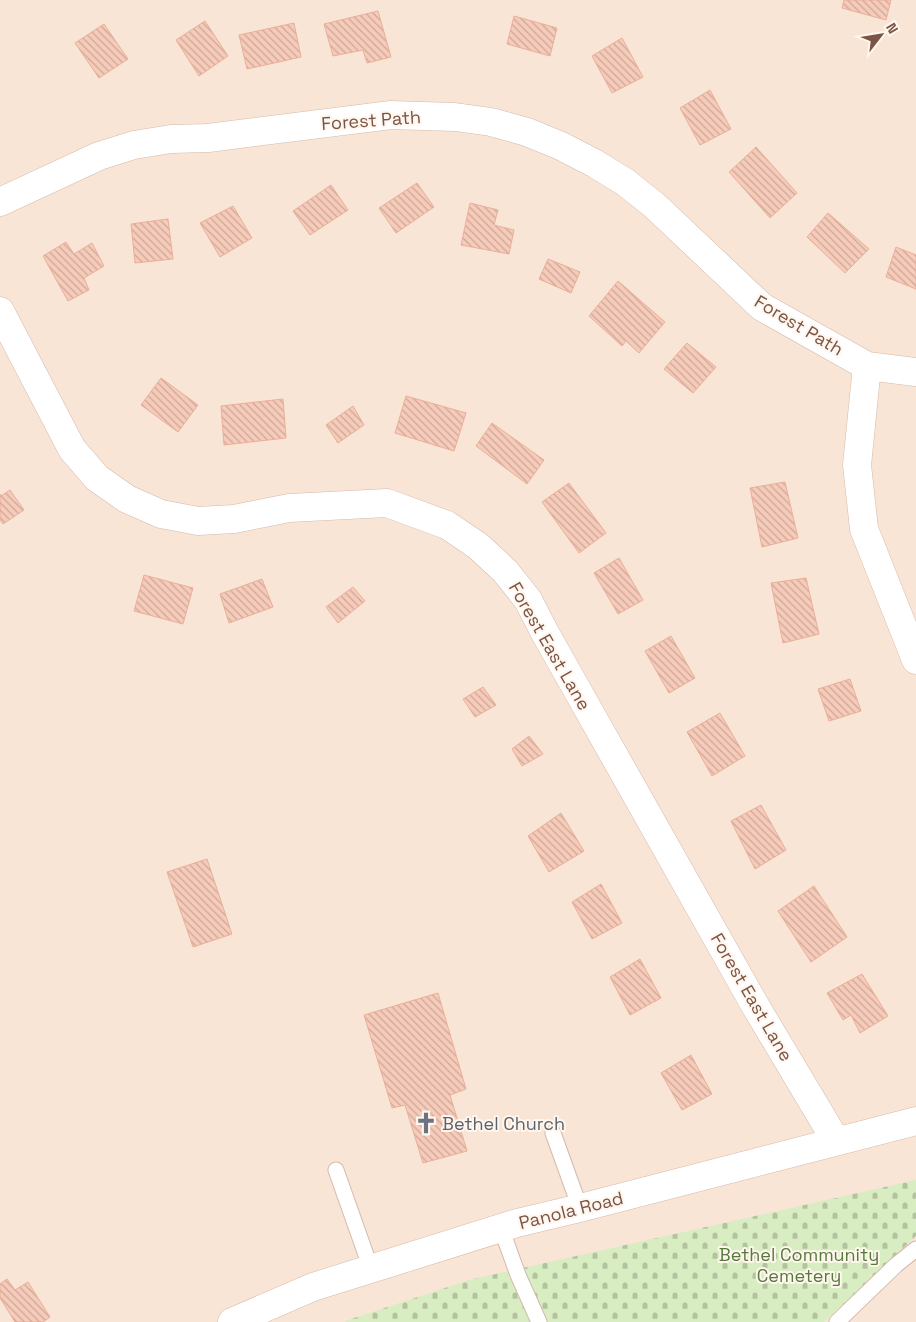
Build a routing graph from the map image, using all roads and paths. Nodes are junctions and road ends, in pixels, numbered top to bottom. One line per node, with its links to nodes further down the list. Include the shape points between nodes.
1 (0, 202): 3 (street, Forest Path, via 99,156 134,145 392,115 455,116 491,122 561,146 626,182 762,307)
2 (0, 311): 8 (street, Forest East Lane, via 72,449 97,478 127,499 161,514 198,521 234,520 289,508 387,503 447,525 506,571 528,600 751,998)
3 (867, 366): 4 (street, Forest Path); 5 (street, via 857,465 864,529)
4 (916, 372)
5 (916, 660)
6 (916, 1120): 8 (street, Panola Road)
7 (552, 1133): 10 (lane)
8 (836, 1141): 10 (street, Panola Road)
9 (336, 1170): 13 (lane)
10 (580, 1208): 11 (street, Panola Road)
11 (500, 1228): 13 (street, Panola Road); 15 (lane)
12 (916, 1249): 16 (lane)
13 (371, 1269): 14 (street, Panola Road, via 313,1287)
14 (232, 1322)
15 (539, 1322)
16 (836, 1322)

